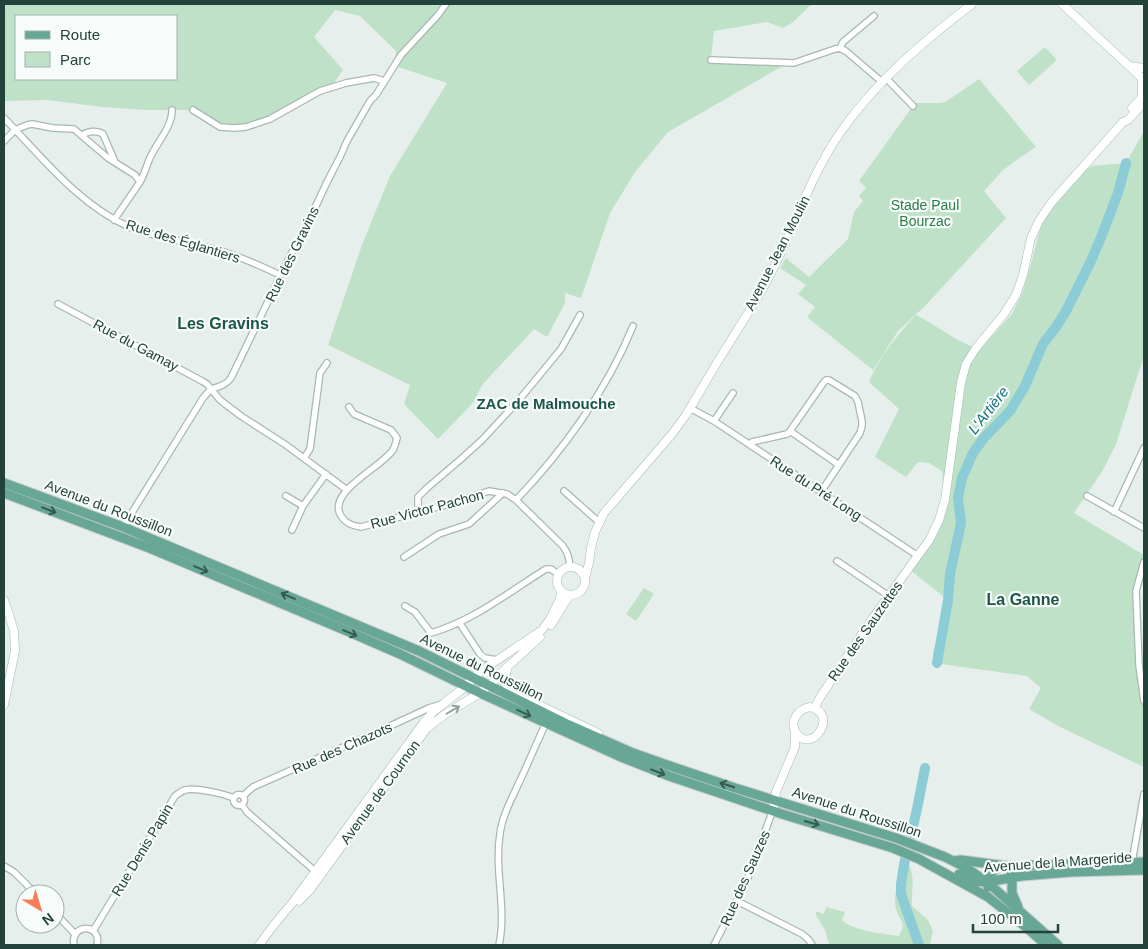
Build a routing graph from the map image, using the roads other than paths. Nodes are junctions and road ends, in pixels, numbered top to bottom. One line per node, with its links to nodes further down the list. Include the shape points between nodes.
1 (446, 4): 11 (street, Rue des Gravins, via 400,55)
2 (972, 4): 10 (main road, Avenue Jean Moulin)
3 (1062, 4): 7 (main road)
4 (874, 16): 5 (street)
5 (840, 48): 6 (street, via 786,64); 10 (street)
6 (711, 60)
7 (1129, 66): 8 (main road); 9 (main road)
8 (1144, 68)
9 (1143, 79): 12 (main road)
10 (884, 80): 13 (street); 31 (main road, Avenue Jean Moulin, via 831,147 768,279)
11 (384, 81): 15 (street, via 374,78 346,83 246,127 220,127); 23 (street, Rue des Gravins, via 347,141)
12 (1143, 98): 56 (main road, Rue des Sauzettes, via 1128,120 1051,202 1039,220 1016,295 966,364 960,383 946,500 939,520)
13 (913, 106)
14 (172, 110): 21 (street, via 170,122)
15 (193, 110)
16 (4, 118): 17 (street, Rue des Églantiers)
17 (16, 130): 18 (street, via 38,124 74,129); 19 (street); 22 (street, Rue des Églantiers, via 59,176)
18 (82, 135): 20 (street); 20 (street, via 96,131 103,134)
19 (4, 141)
20 (115, 162): 21 (street)
21 (140, 182): 22 (street)
22 (114, 220): 23 (street, Rue des Églantiers, via 130,228 239,257)
23 (280, 275): 28 (street, Rue des Gravins, via 231,378 223,386)
24 (58, 304): 28 (street, Rue du Gamay, via 202,381)
25 (580, 315): 49 (street, via 561,349 519,400 482,440 418,497)
26 (633, 326): 47 (street, via 615,365 588,410 537,478)
27 (327, 363): 36 (street, via 320,373 310,449)
28 (210, 390): 36 (street, Rue du Gamay, via 240,416); 52 (street, Rue des Gravins)
29 (733, 392): 32 (street)
30 (349, 407): 40 (street, via 354,414 391,430 396,444 388,456)
31 (690, 408): 32 (street, Rue du Pré Long); 51 (main road, Avenue Jean Moulin)
32 (714, 421): 34 (street, Rue du Pré Long)
33 (790, 431): 34 (street); 37 (street); 37 (street, via 826,380 854,396 862,426)
34 (750, 445): 42 (street, Rue du Pré Long)
35 (1144, 448): 50 (street)
36 (304, 458): 38 (street, Rue du Gamay)
37 (839, 465): 42 (street)
38 (326, 474): 40 (street, Rue du Gamay); 48 (street)
39 (4, 483): 52 (main road, Avenue du Roussillon)
40 (347, 490): 49 (street, Rue Victor Pachon, via 340,500 339,513 346,522 355,526)
41 (564, 491): 51 (street)
42 (821, 492): 56 (street, Rue du Pré Long)
43 (503, 493): 47 (street, Rue Victor Pachon); 49 (street, Rue Victor Pachon, via 482,493); 57 (street, via 469,524 439,534)
44 (4, 495): 71 (main road, Avenue du Roussillon, one-way to 71, via 219,576)
45 (286, 496): 48 (street)
46 (1087, 496): 50 (street)
47 (516, 500): 60 (street, Rue Victor Pachon, via 566,550)
48 (303, 506): 54 (street)
49 (418, 511)
50 (1114, 512): 53 (street)
51 (599, 522): 55 (main road, Avenue Jean Moulin)
52 (123, 528): 72 (main road, Avenue du Roussillon, one-way to 52)
53 (1144, 528)
54 (292, 530)
55 (591, 548): 60 (main road, Avenue Jean Moulin, via 584,560); 62 (main road, Avenue Jean Moulin)
56 (918, 556): 65 (main road, Rue des Sauzettes)
57 (404, 557)
58 (837, 561): 65 (street)
59 (1144, 562): 77 (street, via 1136,591)
60 (573, 567): 61 (main road); 62 (main road)
61 (558, 574): 63 (main road, via 557,583); 68 (street, via 546,569)
62 (585, 578): 64 (main road, via 581,590)
63 (561, 591): 64 (main road); 69 (main road, via 560,599 542,630)
64 (570, 595): 70 (main road, via 548,628)
65 (889, 596): 80 (main road, Rue des Sauzettes)
66 (4, 600): 79 (main road, via 14,632 15,651)
67 (405, 606): 68 (street, via 415,612 431,633)
68 (460, 622): 69 (street, via 480,654)
69 (497, 660): 72 (main road)
70 (510, 664): 74 (main road); 76 (main road, via 504,680)
71 (449, 677): 73 (main road, Avenue du Roussillon); 78 (main road, via 452,690)
72 (474, 677): 73 (main road, Avenue de Cournon); 74 (main road, Avenue du Roussillon)
73 (466, 686): 75 (main road, Avenue du Roussillon); 78 (main road, Avenue de Cournon)
74 (489, 686): 75 (main road, Avenue de Cournon); 76 (main road, Avenue du Roussillon)
75 (480, 693): 82 (main road, Avenue de Cournon, one-way to 75); 83 (main road, Avenue du Roussillon, one-way to 83)
76 (517, 697): 87 (main road, Avenue du Roussillon); 87 (main road, via 598,733)
77 (1144, 701)
78 (444, 703): 81 (main road, Avenue de Cournon)
79 (4, 705)
80 (815, 708): 84 (main road, via 803,708 797,714); 85 (main road, via 823,718 822,728 816,737)
81 (431, 710): 82 (street); 89 (street, Rue des Chazots, via 252,787); 101 (main road, Avenue de Cournon)
82 (438, 719): 101 (main road, Avenue de Cournon, via 423,733)
83 (546, 723): 87 (main road, Avenue du Roussillon, via 591,744); 114 (street, via 506,811 500,832 498,849 503,915)
84 (795, 732): 85 (main road); 86 (main road)
85 (804, 739): 86 (main road)
86 (795, 747): 91 (main road)
87 (613, 749): 91 (main road, Avenue du Roussillon, one-way to 87); 93 (main road, Avenue du Roussillon, one-way to 93, via 669,776)
88 (1144, 794): 97 (street)
89 (243, 796): 90 (street); 92 (street)
90 (234, 798): 92 (street, via 235,804); 109 (street, Rue Denis Papin, via 190,789 175,796)
91 (774, 800): 93 (main road); 95 (main road, Avenue du Roussillon, via 896,838)
92 (242, 805): 101 (street)
93 (773, 810): 94 (main road, Avenue du Roussillon, one-way to 94); 106 (street, Rue des Sauzes)
94 (919, 859): 103 (main road, Avenue de la Margeride, via 937,862 971,880); 105 (main road)
95 (954, 861): 99 (main road, Avenue de la Margeride); 103 (main road)
96 (1144, 862): 97 (main road, Avenue de la Margeride)
97 (1134, 863): 99 (main road, Avenue de la Margeride)
98 (4, 866): 104 (street)
99 (1003, 866): 102 (main road); 103 (main road, via 989,875)
100 (1144, 870): 102 (main road, Avenue de la Margeride)
101 (319, 872): 113 (main road, Avenue de Cournon); 113 (main road, Avenue de Cournon, via 310,890)
102 (1012, 878): 103 (main road, Avenue de la Margeride); 107 (main road, via 1012,893)
103 (987, 882): 105 (main road); 107 (main road)
104 (26, 884)
105 (988, 897): 117 (main road)
106 (737, 901): 115 (street, Rue des Sauzes); 116 (street, via 802,934)
107 (1019, 910): 118 (main road)
108 (65, 924): 110 (street)
109 (93, 930): 110 (street, via 80,929); 112 (street, via 97,935)
110 (75, 934): 111 (street)
111 (74, 945)
112 (97, 945)
113 (261, 945)
114 (499, 945)
115 (714, 945)
116 (812, 945)
117 (1046, 945)
118 (1058, 945)

